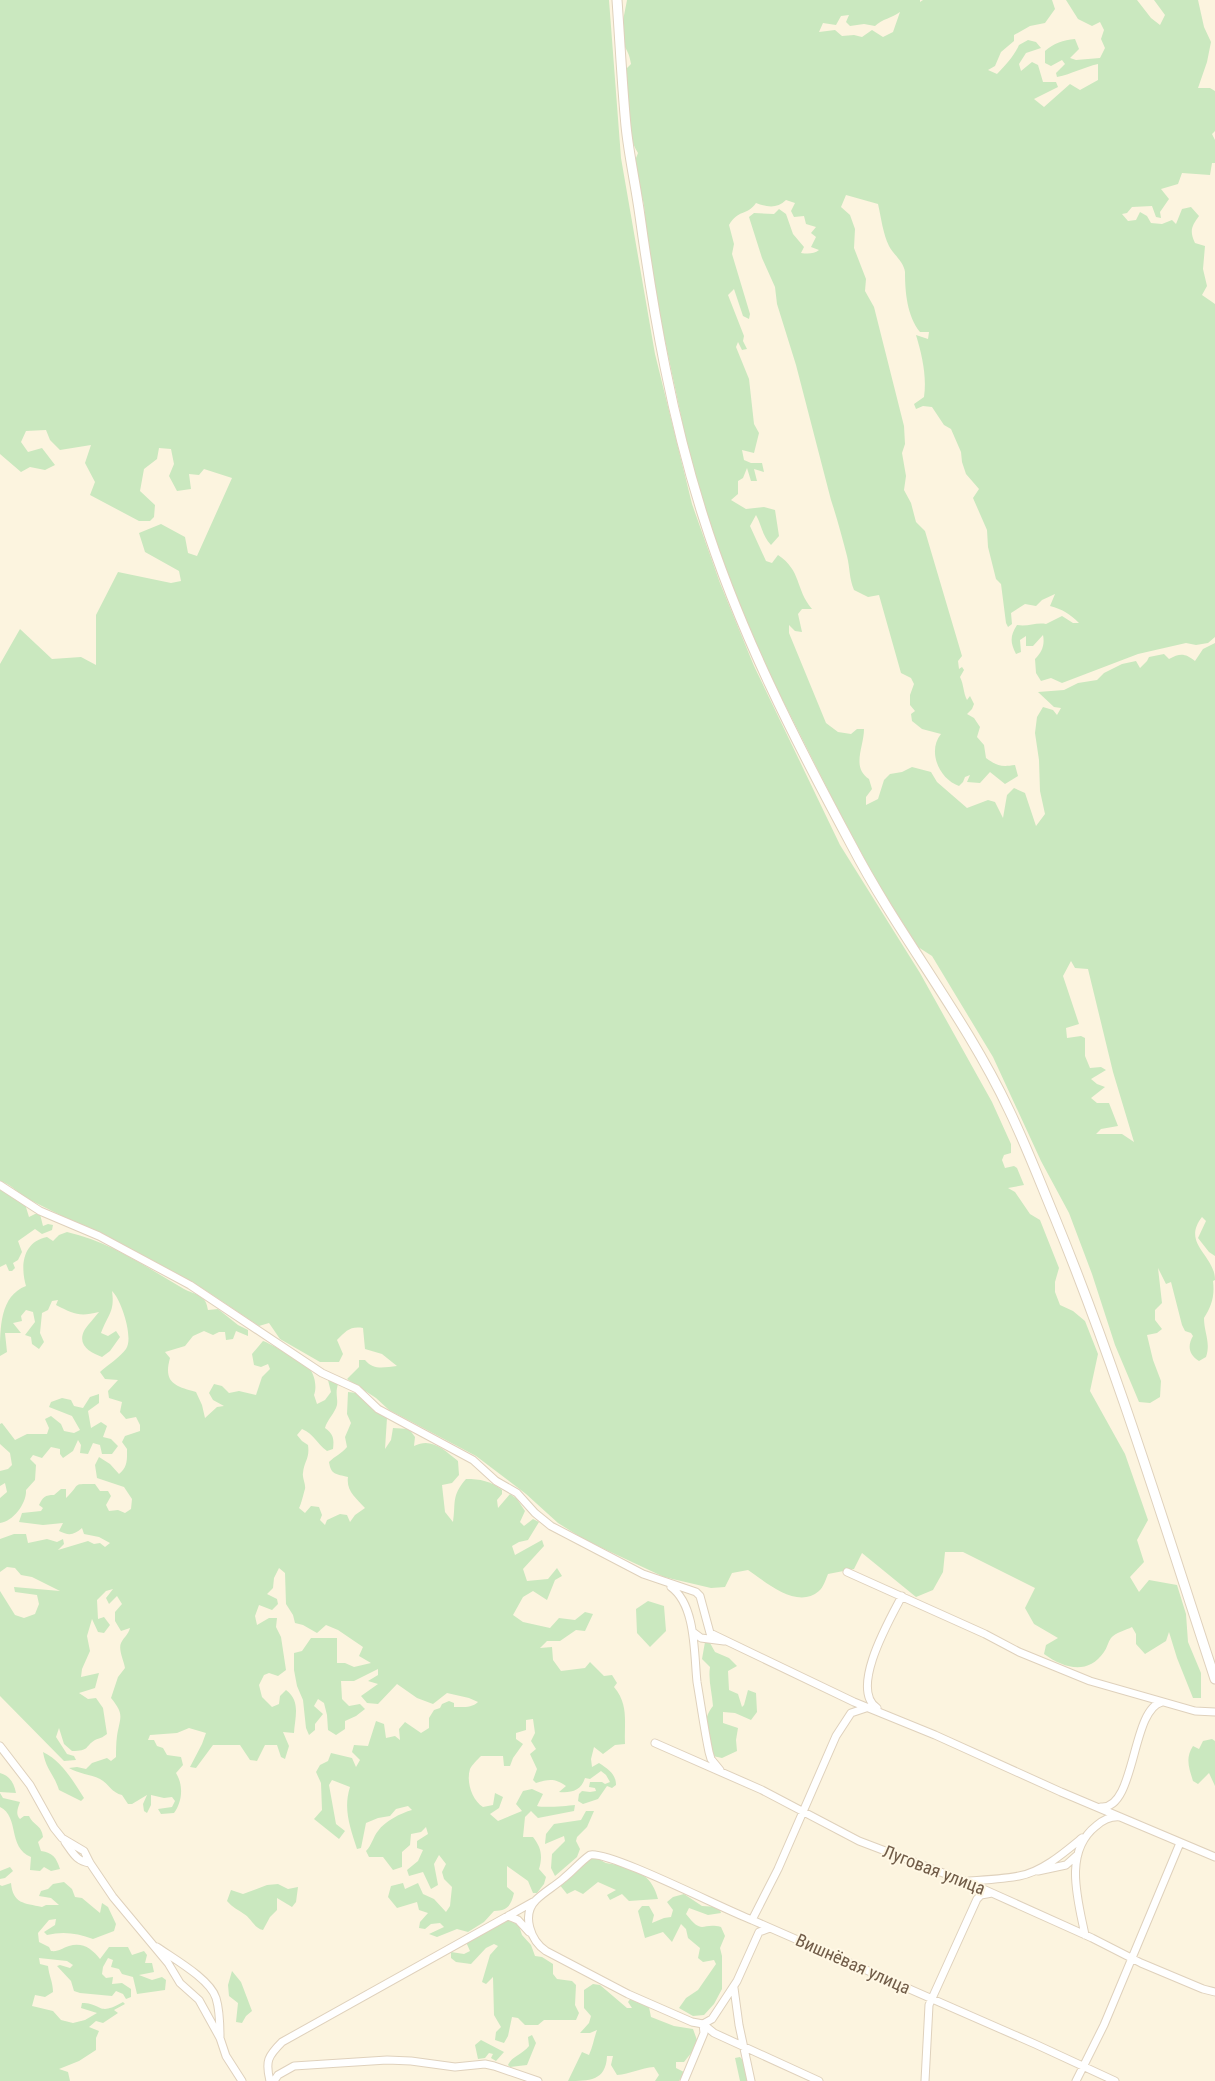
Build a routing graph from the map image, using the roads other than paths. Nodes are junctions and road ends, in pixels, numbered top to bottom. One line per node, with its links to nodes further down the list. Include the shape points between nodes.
1 (617, 0): 8 (street, via 626,125 659,336 683,445 718,559 780,706 850,843 990,1071 1012,1115 1117,1379)
2 (0, 1185): 4 (street, via 40,1211 99,1236 206,1295 322,1372 357,1389 378,1409 472,1460 496,1481 517,1493 551,1526)
3 (847, 1572): 5 (street)
4 (661, 1581): 6 (street, via 681,1598); 7 (street, via 696,1592 710,1633)
5 (902, 1596): 9 (street, via 1059,1669 1105,1687); 12 (street, via 867,1677 866,1688 872,1705)
6 (693, 1632): 7 (street, via 701,1638); 15 (street, via 708,1752)
7 (727, 1641): 10 (street)
8 (1215, 1679)
9 (1162, 1702): 11 (street, via 1195,1711); 16 (street, via 1150,1709 1116,1801 1106,1807)
10 (869, 1708): 12 (street); 17 (street, via 851,1713 845,1720)
11 (1215, 1712)
12 (883, 1713): 16 (street)
13 (655, 1743): 15 (street, Луговая улица)
14 (0, 1746): 20 (street, via 30,1785)
15 (724, 1773): 17 (street, Луговая улица)
16 (1094, 1806): 18 (street)
17 (804, 1812): 26 (street, Луговая улица, via 868,1845); 30 (street)
18 (1123, 1817): 19 (street, via 1105,1819); 21 (street)
19 (1086, 1835): 22 (street); 25 (street, via 1056,1858)
20 (62, 1838): 24 (street, via 84,1851); 24 (street, via 75,1858)
21 (1180, 1843): 23 (street); 35 (street)
22 (1076, 1856): 25 (street, via 1066,1865); 32 (street, via 1078,1898)
23 (1215, 1857)
24 (90, 1863): 34 (street, via 112,1897)
25 (1028, 1873): 26 (street)
26 (966, 1882): 27 (street, Луговая улица)
27 (995, 1894): 32 (street, Луговая улица); 38 (street, via 981,1894 977,1899)
28 (534, 1901): 29 (street); 30 (street, Вишнёвая улица, via 590,1855 600,1855); 33 (street, via 529,1927)
29 (508, 1916): 33 (street, via 526,1926); 44 (street, via 282,2042 271,2053 267,2064)
30 (752, 1920): 31 (street, Вишнёвая улица)
31 (770, 1928): 36 (street, via 759,1932); 38 (street, Вишнёвая улица)
32 (1085, 1935): 35 (street, Луговая улица)
33 (534, 1938): 39 (street, via 539,1947 594,1978 662,2010)
34 (150, 1942): 40 (street, via 180,1983 199,2000); 40 (street, via 211,1988 218,2006)
35 (1133, 1959): 37 (street, Луговая улица); 42 (street)
36 (734, 1987): 39 (street, via 712,2019); 41 (street)
37 (1215, 1992)
38 (931, 1998): 42 (street, Вишнёвая улица); 50 (street)
39 (703, 2024): 41 (street, via 714,2033); 47 (street, via 704,2033)
40 (220, 2038): 43 (street, via 226,2056)
41 (744, 2046): 48 (street); 49 (street)
42 (1082, 2066): 51 (street); 52 (street, Вишнёвая улица)
43 (242, 2081)
44 (270, 2081)
45 (274, 2081): 46 (street, via 294,2066 387,2060 455,2067 485,2064)
46 (538, 2081)
47 (684, 2081)
48 (751, 2081)
49 (820, 2081)
50 (925, 2081)
51 (1076, 2081)
52 (1115, 2081)

